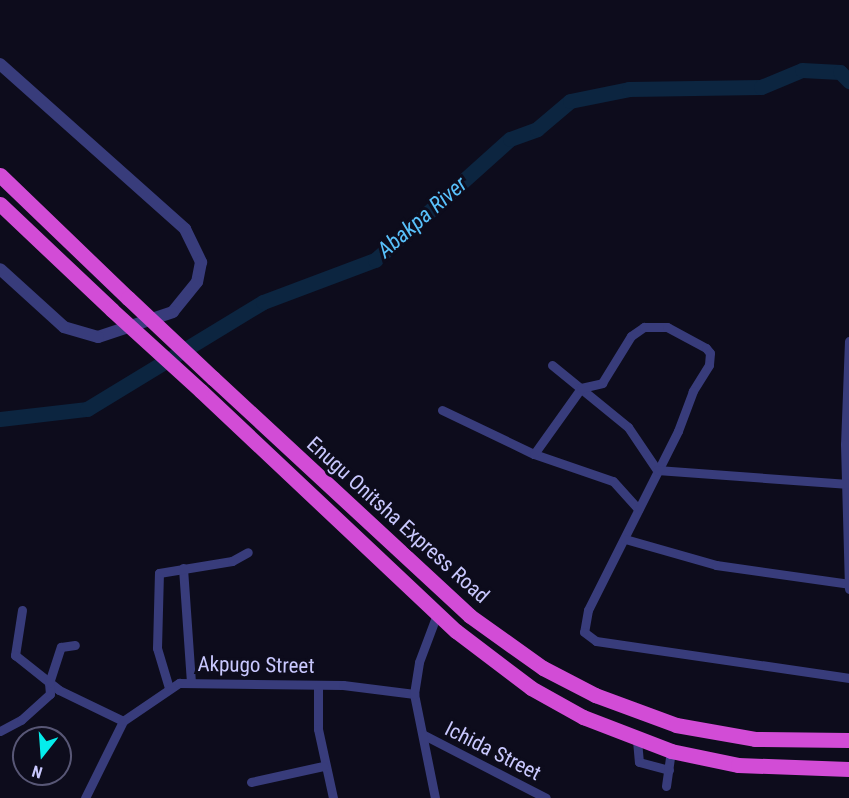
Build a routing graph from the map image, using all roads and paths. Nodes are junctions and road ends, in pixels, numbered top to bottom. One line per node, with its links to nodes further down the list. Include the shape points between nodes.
1 (0, 64): 4 (street, via 185,229 201,262 197,282 173,312 98,337 64,327)
2 (0, 175): 31 (highway, Enugu Onitsha Express Road, bridge, via 470,616 552,673 633,711 706,732 771,740)
3 (0, 204): 19 (highway, Enugu Onitsha Express Road, bridge)
4 (0, 269)
5 (849, 341): 11 (street, via 845,444)
6 (552, 364): 7 (street)
7 (581, 388): 9 (street); 10 (street, via 628,427); 10 (street, via 602,383 631,336 651,324 681,332 706,348 710,353 709,365)
8 (442, 410): 9 (street)
9 (534, 454): 12 (street, via 613,481)
10 (657, 470): 11 (street); 12 (street)
11 (849, 484): 16 (street)
12 (638, 509): 13 (street)
13 (625, 539): 16 (street, via 716,565); 21 (street, via 583,623 584,632 596,641)
14 (248, 552): 15 (street, via 232,561)
15 (183, 568): 22 (street); 25 (street, via 162,570 158,578 157,648)
16 (849, 584): 17 (street)
17 (849, 589)
18 (22, 610): 24 (street, via 15,655)
19 (437, 614): 26 (street, via 419,662); 30 (highway, Enugu Onitsha Express Road, via 531,688 583,717)
20 (75, 645): 24 (street, via 61,647)
21 (849, 678)
22 (191, 681): 23 (street, Akpugo Street); 25 (street, Akpugo Street)
23 (318, 685): 26 (street, Akpugo Street, via 373,687); 33 (street)
24 (50, 686): 27 (street); 28 (street, via 50,694 21,720)
25 (169, 688): 27 (street, Akpugo Street)
26 (414, 694): 29 (street)
27 (123, 721): 38 (street, Akpugo Street)
28 (0, 731)
29 (424, 735): 40 (street); 41 (street, Ichida Street)
30 (637, 740): 32 (highway, Enugu Onitsha Express Road); 35 (street, via 639,762)
31 (849, 740)
32 (671, 751): 34 (highway, Enugu Onitsha Express Road, via 738,765); 35 (street)
33 (323, 766): 36 (street); 39 (street)
34 (849, 769)
35 (669, 770): 37 (street)
36 (251, 782)
37 (666, 786)
38 (85, 798)
39 (333, 798)
40 (435, 798)
41 (546, 798)

